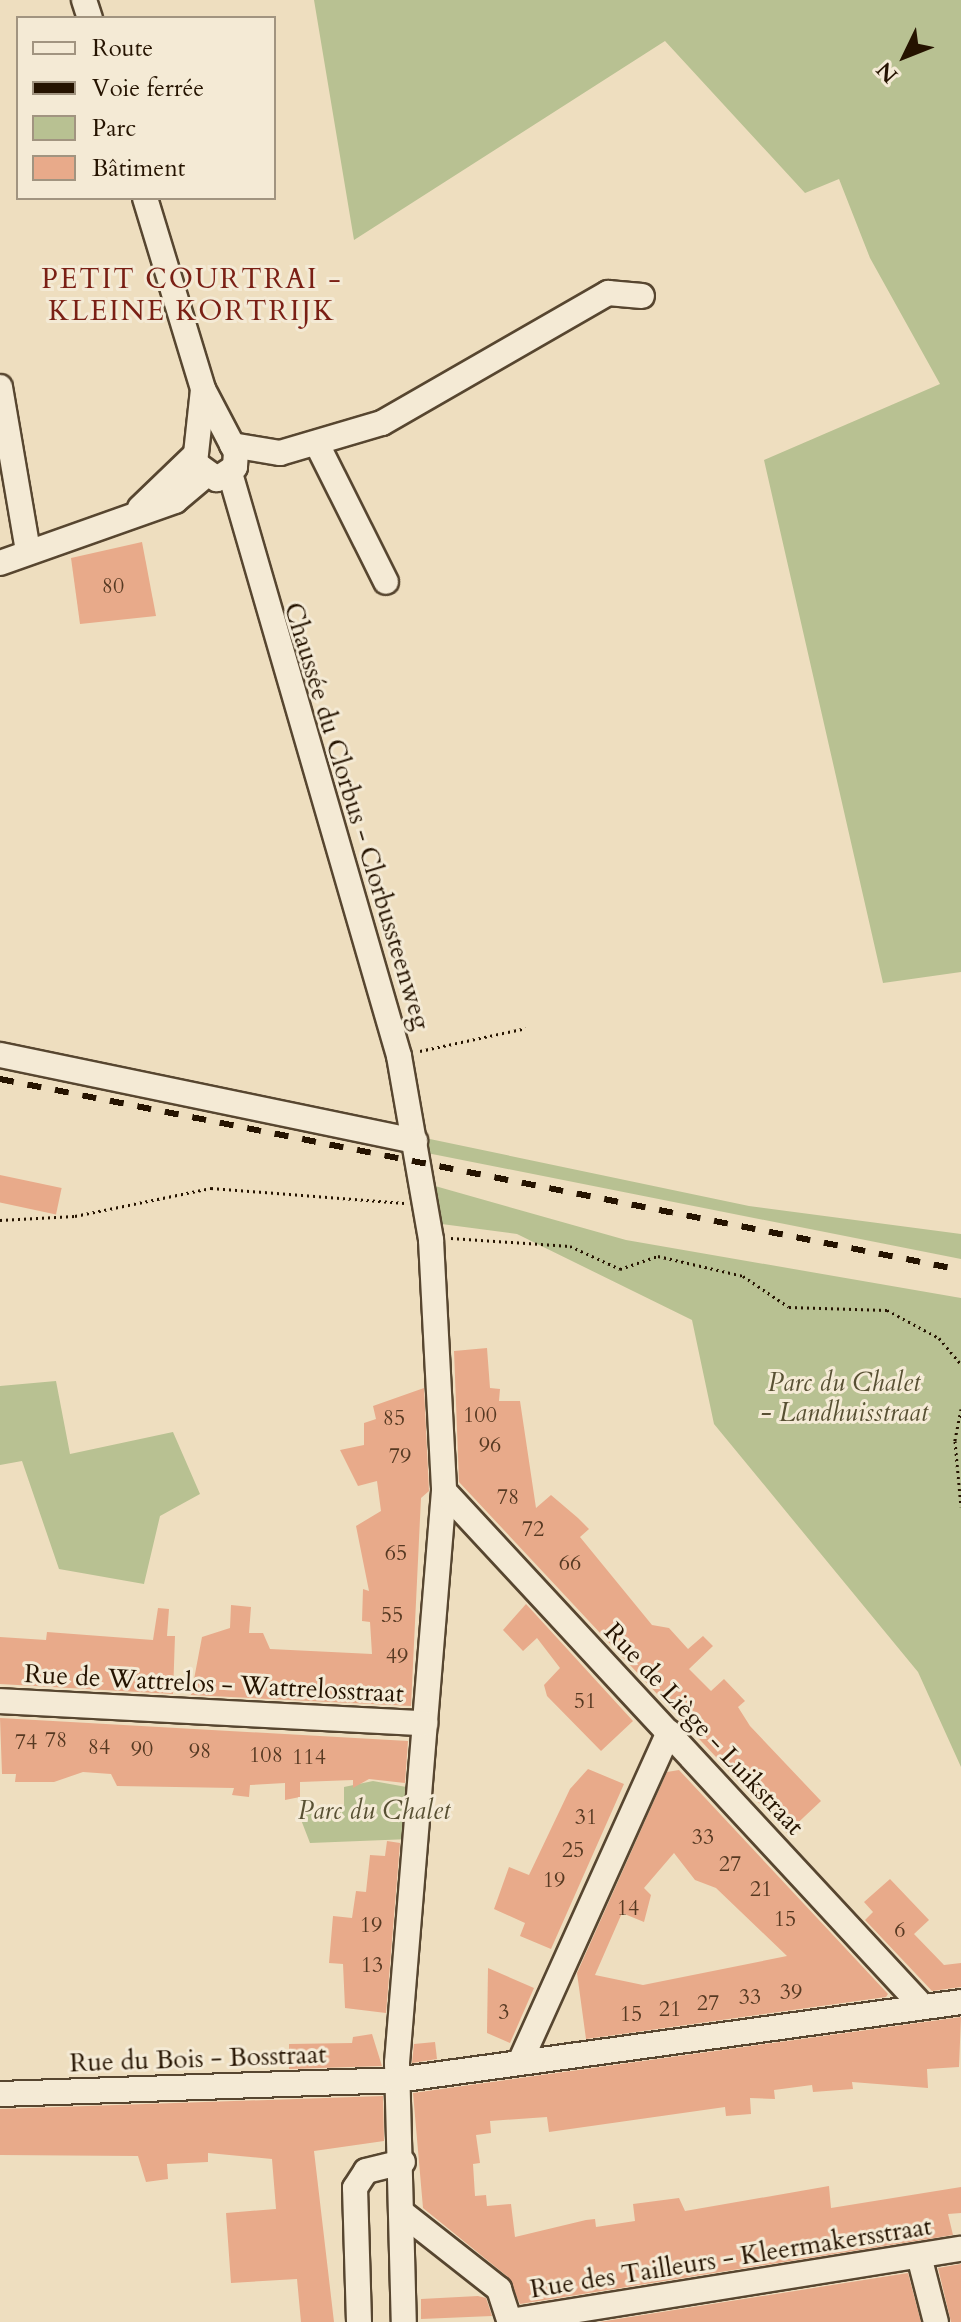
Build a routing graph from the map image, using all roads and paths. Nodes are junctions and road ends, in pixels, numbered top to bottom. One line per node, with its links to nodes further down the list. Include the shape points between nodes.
1 (146, 200): 5 (street, Chaussée du Clorbus - Clorbussteenweg, via 203,389)
2 (642, 296): 4 (street, via 608,293 382,423)
3 (0, 387): 6 (street)
4 (317, 444): 5 (street); 8 (street)
5 (216, 460): 6 (street, via 138,510); 11 (street, Chaussée du Clorbus - Clorbussteenweg, via 236,509)
6 (28, 551): 7 (street)
7 (0, 563)
8 (386, 582)
9 (526, 1028): 11 (path)
10 (0, 1055): 12 (street)
11 (399, 1056): 12 (street, Chaussée du Clorbus - Clorbussteenweg)
12 (415, 1141): 13 (street, Chaussée du Clorbus - Clorbussteenweg)
13 (427, 1206): 14 (path, via 211,1188 75,1216); 15 (street, Chaussée du Clorbus - Clorbussteenweg)
14 (0, 1220)
15 (431, 1240): 16 (path, via 483,1236 570,1246 620,1269 658,1256 743,1276 789,1307 887,1310 939,1338); 18 (street, Chaussée du Clorbus - Clorbussteenweg)
16 (961, 1364)
17 (961, 1409): 19 (path, via 955,1441)
18 (444, 1491): 21 (street, Chaussée du Clorbus - Clorbussteenweg); 22 (street, Rue de Liège - Luikstraat)
19 (961, 1507)
20 (0, 1701): 21 (street, Rue de Wattrelos - Wattrelosstraat)
21 (425, 1723): 26 (street, Chaussée du Clorbus - Clorbussteenweg)
22 (669, 1732): 24 (street, Rue de Liège - Luikstraat); 25 (street)
23 (961, 2002): 24 (street, Rue du Bois - Bosstraat)
24 (922, 2006): 25 (street, Rue du Bois - Bosstraat)
25 (520, 2062): 26 (street, Rue du Bois - Bosstraat)
26 (397, 2080): 27 (street, Rue du Bois - Bosstraat); 28 (street, Chaussée du Clorbus - Clorbussteenweg)
27 (0, 2094)
28 (403, 2162): 29 (street, Chaussée du Clorbus - Clorbussteenweg); 32 (street, via 366,2171 355,2188)
29 (405, 2215): 33 (street, Chaussée du Clorbus - Clorbussteenweg); 34 (street, via 499,2289)
30 (961, 2249): 31 (street, Rue des Tailleurs - Kleermakersstraat)
31 (919, 2256): 34 (street, Rue des Tailleurs - Kleermakersstraat); 35 (street)
32 (359, 2322)
33 (404, 2322)
34 (510, 2322)
35 (936, 2322)

